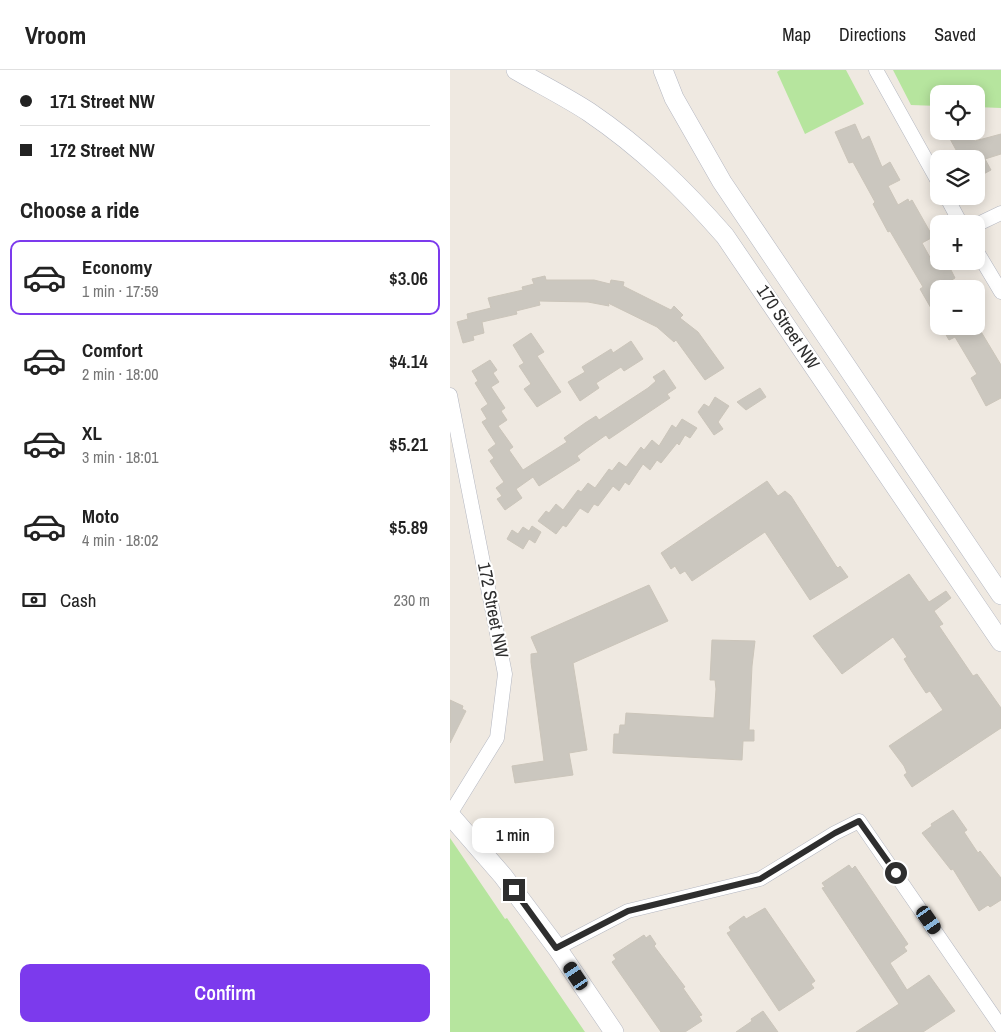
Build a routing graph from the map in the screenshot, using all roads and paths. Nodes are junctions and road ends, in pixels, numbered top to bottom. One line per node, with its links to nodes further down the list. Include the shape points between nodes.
1 (516, 70): 11 (main road, 170 Street NW, via 588,112 638,148 684,190 725,236)
2 (663, 70): 10 (main road, 170 Street NW, via 692,132 722,182)
3 (876, 70): 4 (street)
4 (930, 167)
5 (1001, 213): 6 (street)
6 (985, 221)
7 (985, 265): 8 (street)
8 (1001, 292)
9 (450, 395): 12 (street, 172 Street NW, via 505,674 496,738)
10 (1001, 595)
11 (1001, 642)
12 (450, 815): 13 (main road, 172 Street NW, via 503,876)
13 (556, 948): 14 (street, via 628,911 760,879 859,821); 15 (main road, 172 Street NW)
14 (1001, 1027)
15 (614, 1032)

